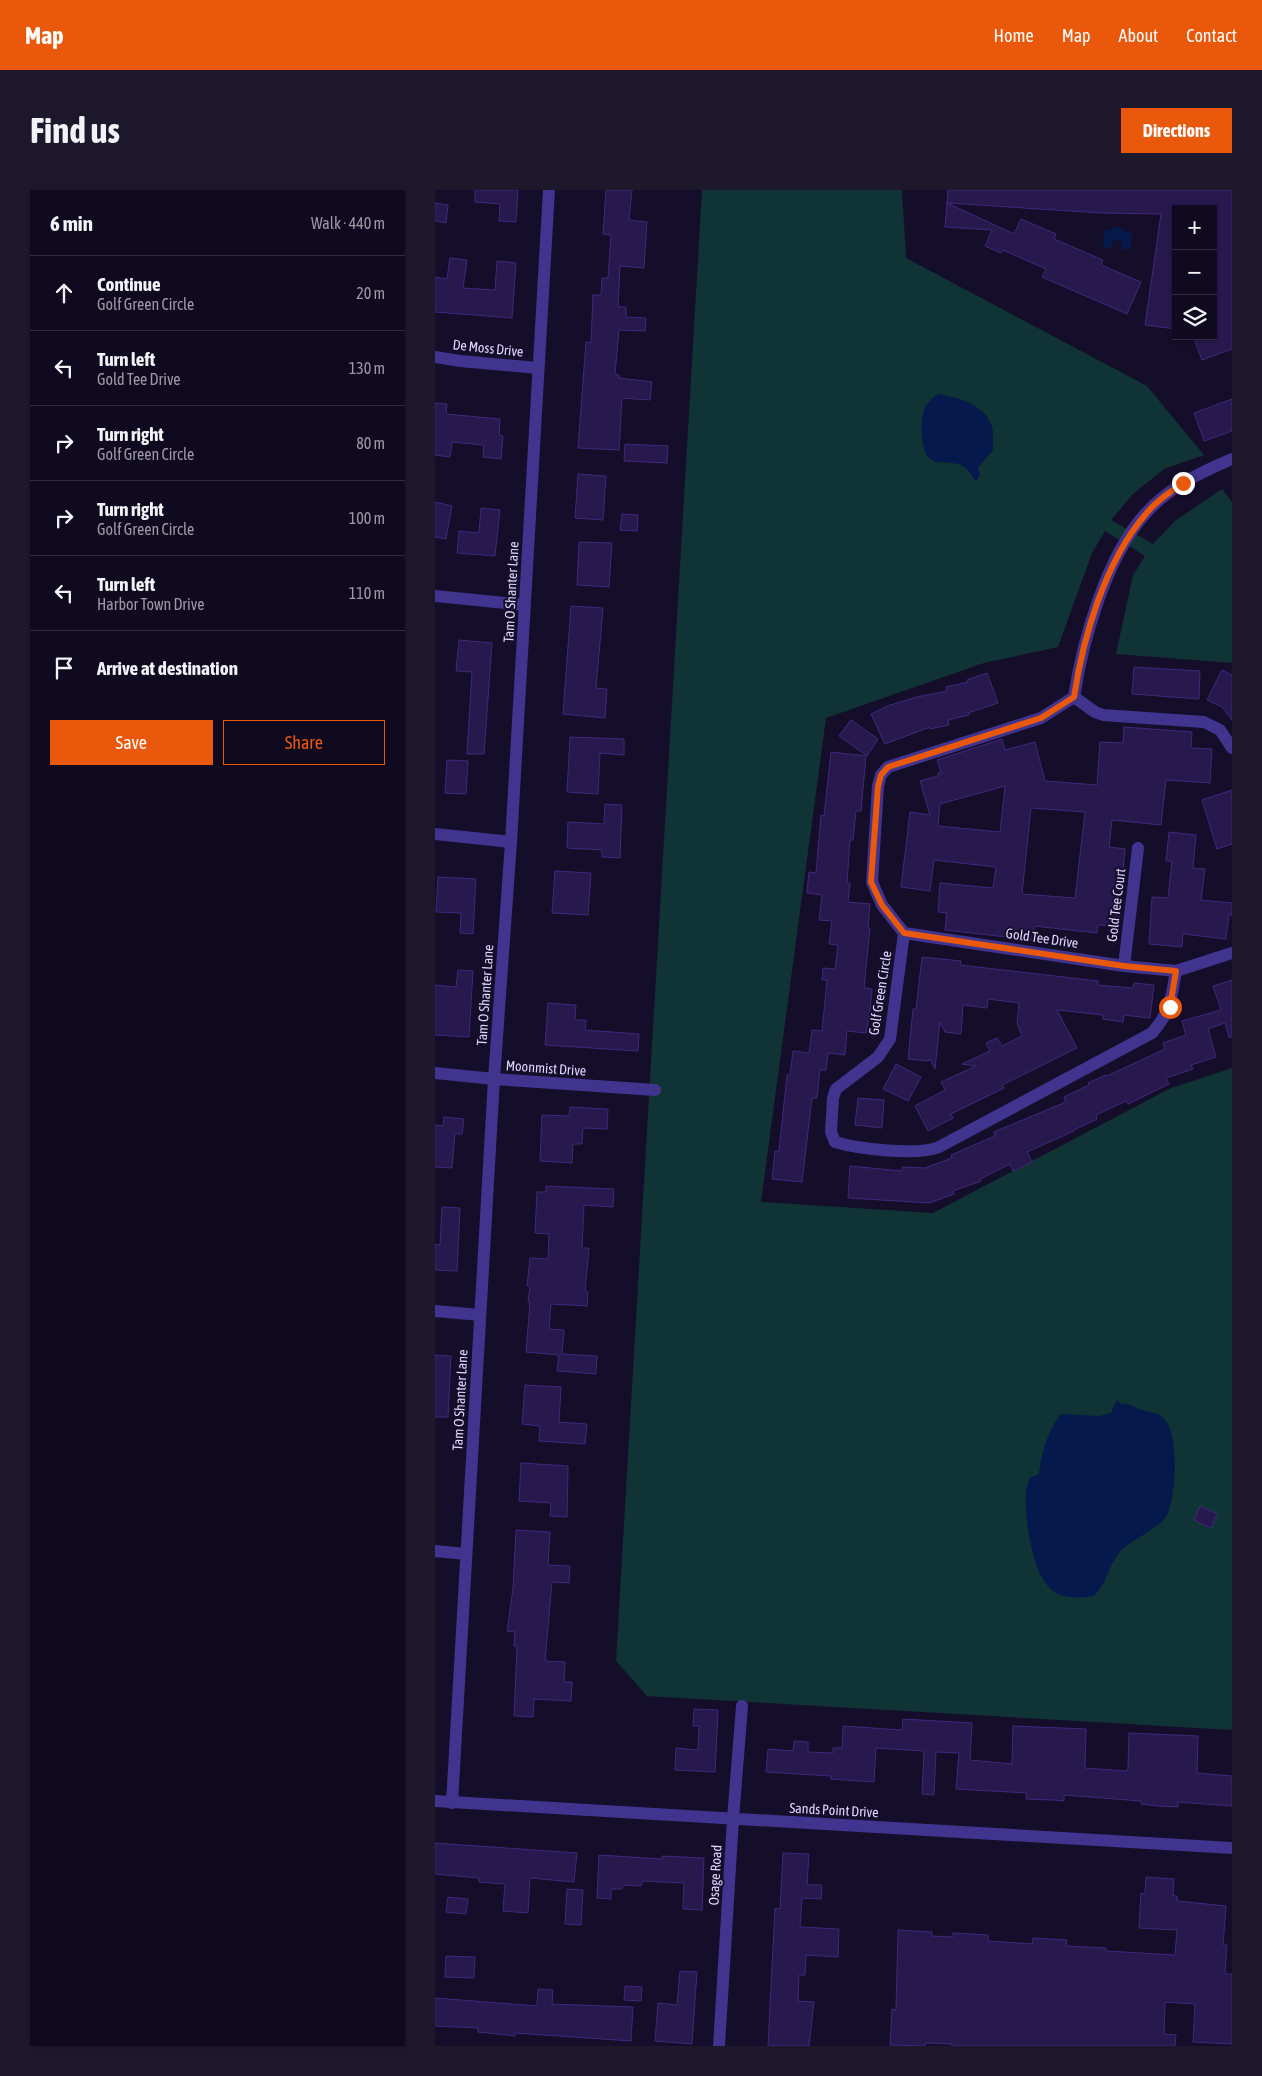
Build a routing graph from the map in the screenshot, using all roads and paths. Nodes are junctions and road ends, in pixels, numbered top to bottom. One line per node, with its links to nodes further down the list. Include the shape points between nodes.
1 (549, 190): 3 (street, Tam O Shanter Lane)
2 (435, 356): 3 (street, De Moss Drive)
3 (538, 368): 6 (street, Tam O Shanter Lane)
4 (1232, 459): 7 (street, via 1183,483 1161,499 1129,535 1117,555 1091,623 1079,661)
5 (435, 596): 6 (street)
6 (525, 605): 10 (street, Tam O Shanter Lane)
7 (1074, 697): 8 (street, via 1103,715 1204,722 1220,730); 12 (street, via 1041,718 888,767 881,775 871,882 882,905)
8 (1232, 748)
9 (435, 834): 10 (street)
10 (511, 842): 17 (street, Tam O Shanter Lane)
11 (1137, 848): 14 (street, Gold Tee Court)
12 (904, 933): 14 (street, Gold Tee Drive); 15 (street, Golf Green Circle, via 890,1039 878,1057 836,1089 833,1098 831,1132 835,1142 851,1147 929,1151 1152,1033 1170,1007)
13 (1232, 953): 15 (street)
14 (1124, 966): 15 (street, Gold Tee Drive)
15 (1176, 971)
16 (435, 1073): 17 (street, Moonmist Drive)
17 (494, 1079): 18 (street, Moonmist Drive); 20 (street, Tam O Shanter Lane)
18 (655, 1090)
19 (435, 1311): 20 (street)
20 (480, 1315): 22 (street, Tam O Shanter Lane)
21 (435, 1551): 22 (street)
22 (466, 1554): 25 (street, Tam O Shanter Lane)
23 (743, 1706): 26 (street, Osage Road)
24 (435, 1802): 25 (street, Sands Point Drive)
25 (452, 1803): 26 (street, Sands Point Drive)
26 (733, 1819): 27 (street, Sands Point Drive); 28 (street, Osage Road)
27 (1232, 1848)
28 (719, 2046)

